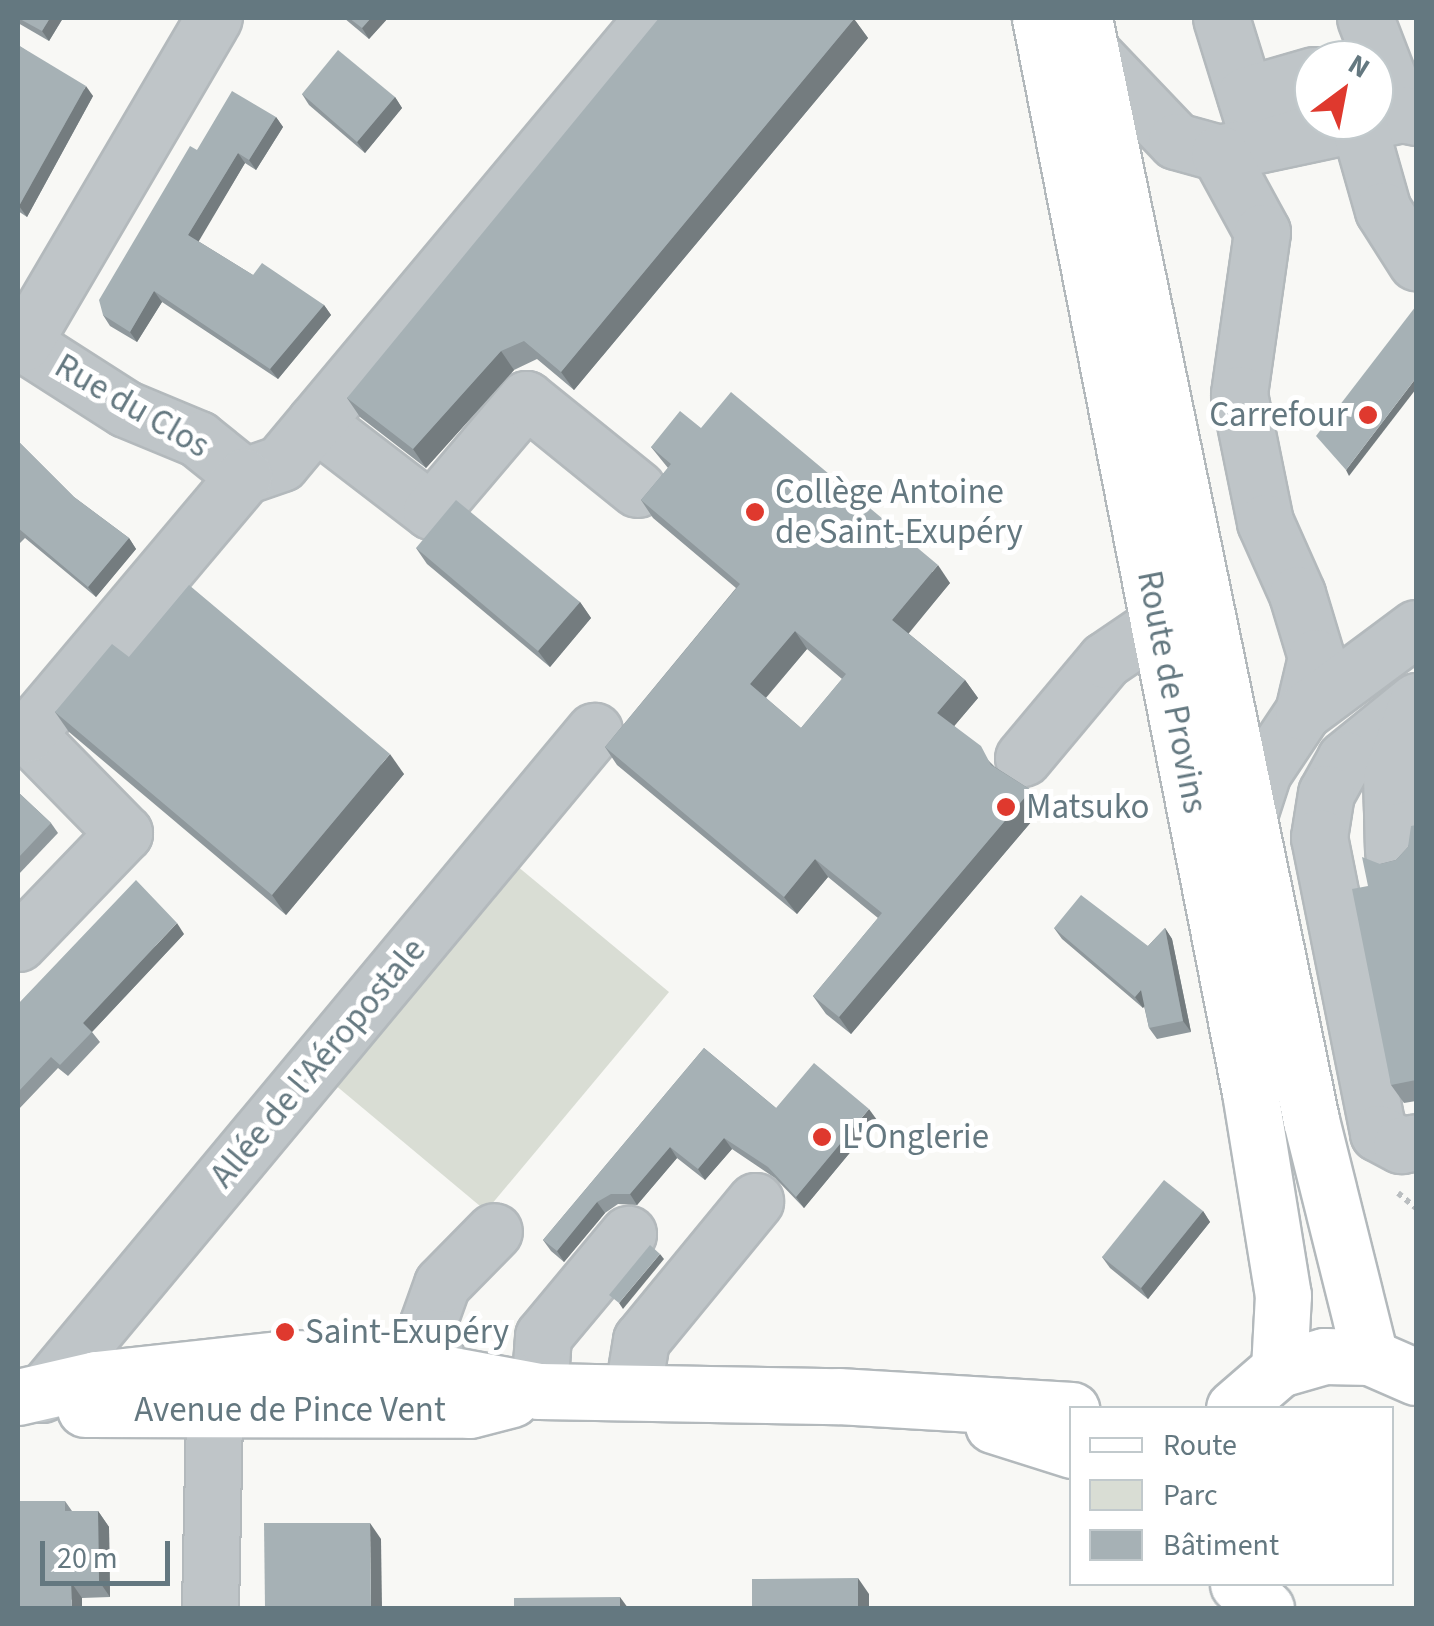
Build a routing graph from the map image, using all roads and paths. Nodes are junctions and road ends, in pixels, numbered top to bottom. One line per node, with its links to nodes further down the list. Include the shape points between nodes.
1 (214, 18): 11 (street)
2 (653, 18): 12 (street)
3 (1040, 18): 15 (main road, Route de Provins)
4 (1221, 18): 8 (street)
5 (1088, 35): 8 (street, via 1176,141); 21 (main road, Route de Provins)
6 (1294, 91): 8 (street)
7 (1294, 127): 8 (street)
8 (1242, 131): 18 (street, via 1262,232 1238,394 1264,522 1298,594 1316,656)
9 (1390, 140): 10 (street, via 1382,210)
10 (1416, 262)
11 (20, 342): 13 (street, Rue du Clos, via 126,408 198,439)
12 (315, 422): 13 (street, via 281,463); 14 (street, via 431,511 526,400)
13 (244, 476): 23 (street, via 27,734 124,833)
14 (637, 489)
15 (1158, 624): 20 (street, via 1105,660); 33 (main road, Route de Provins, via 1279,1262)
16 (1399, 641): 17 (street); 18 (street)
17 (1416, 701): 22 (street, via 1392,777); 24 (street, via 1345,759 1326,794 1319,836 1378,1133 1401,1145)
18 (1303, 712): 21 (street, via 1263,772)
19 (594, 732): 32 (street, Allée de l'Aéropostale)
20 (1022, 758)
21 (1250, 812): 28 (main road, Route de Provins, via 1332,1221)
22 (1393, 852)
23 (18, 944)
24 (1416, 1142)
25 (755, 1201): 30 (street, via 641,1340)
26 (494, 1231): 29 (street, via 442,1284 428,1323)
27 (628, 1234): 31 (street, via 542,1336)
28 (1393, 1367): 33 (main road, via 1324,1356)
29 (440, 1372): 31 (main road, Avenue de Pince Vent); 32 (main road, Avenue de Pince Vent, via 372,1360 290,1358 96,1379)
30 (633, 1389): 31 (main road, Avenue de Pince Vent); 34 (main road, Avenue de Pince Vent)
31 (539, 1391): 35 (main road, Avenue de Pince Vent, via 470,1410)
32 (30, 1395): 35 (main road, Avenue de Pince Vent, via 72,1409)
33 (1240, 1396)
34 (913, 1403): 36 (main road, Avenue de Pince Vent); 37 (main road, Avenue de Pince Vent)
35 (214, 1410): 39 (street)
36 (1069, 1410)
37 (1069, 1449)
38 (1240, 1586): 40 (main road)
39 (210, 1608)
40 (1266, 1608)

